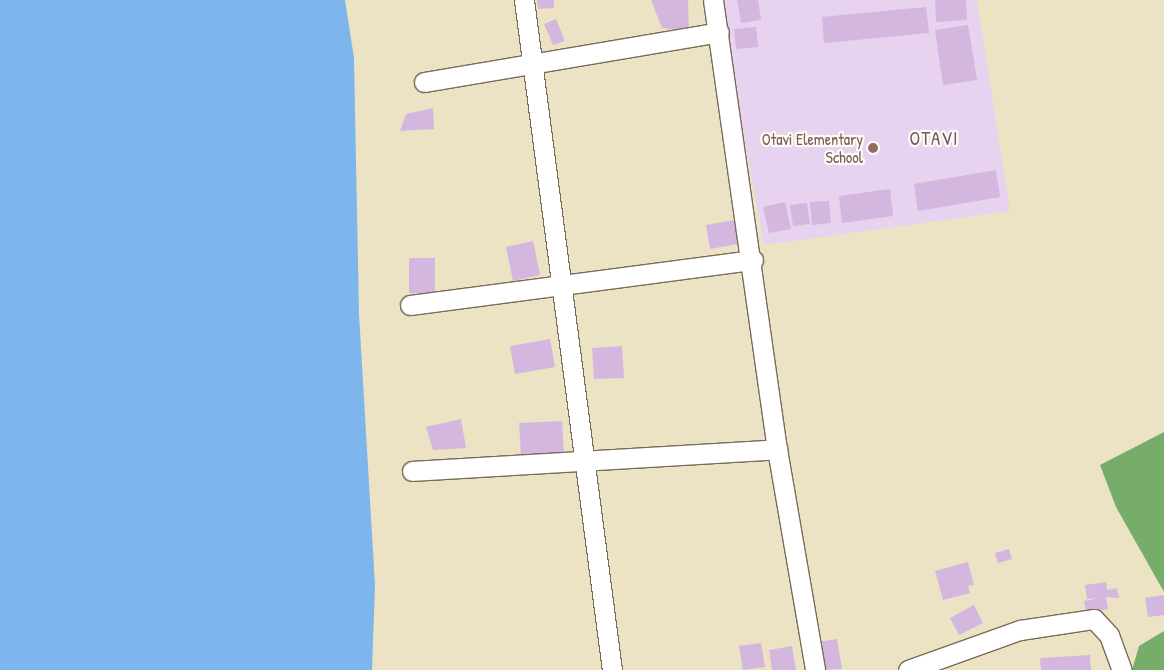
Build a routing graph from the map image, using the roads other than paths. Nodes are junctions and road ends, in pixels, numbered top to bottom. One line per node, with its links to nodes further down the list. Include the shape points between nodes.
1 (524, 0): 4 (street)
2 (713, 0): 3 (street)
3 (719, 32): 4 (street); 6 (street)
4 (532, 64): 5 (street); 7 (street)
5 (424, 82)
6 (753, 260): 7 (street); 9 (street)
7 (564, 286): 8 (street); 10 (street)
8 (410, 304)
9 (777, 449): 10 (street); 13 (street)
10 (586, 464): 11 (street); 12 (street)
11 (412, 472)
12 (612, 670)
13 (815, 670)
14 (908, 670): 15 (street, via 1020,630 1094,619 1109,635)
15 (1122, 670)

